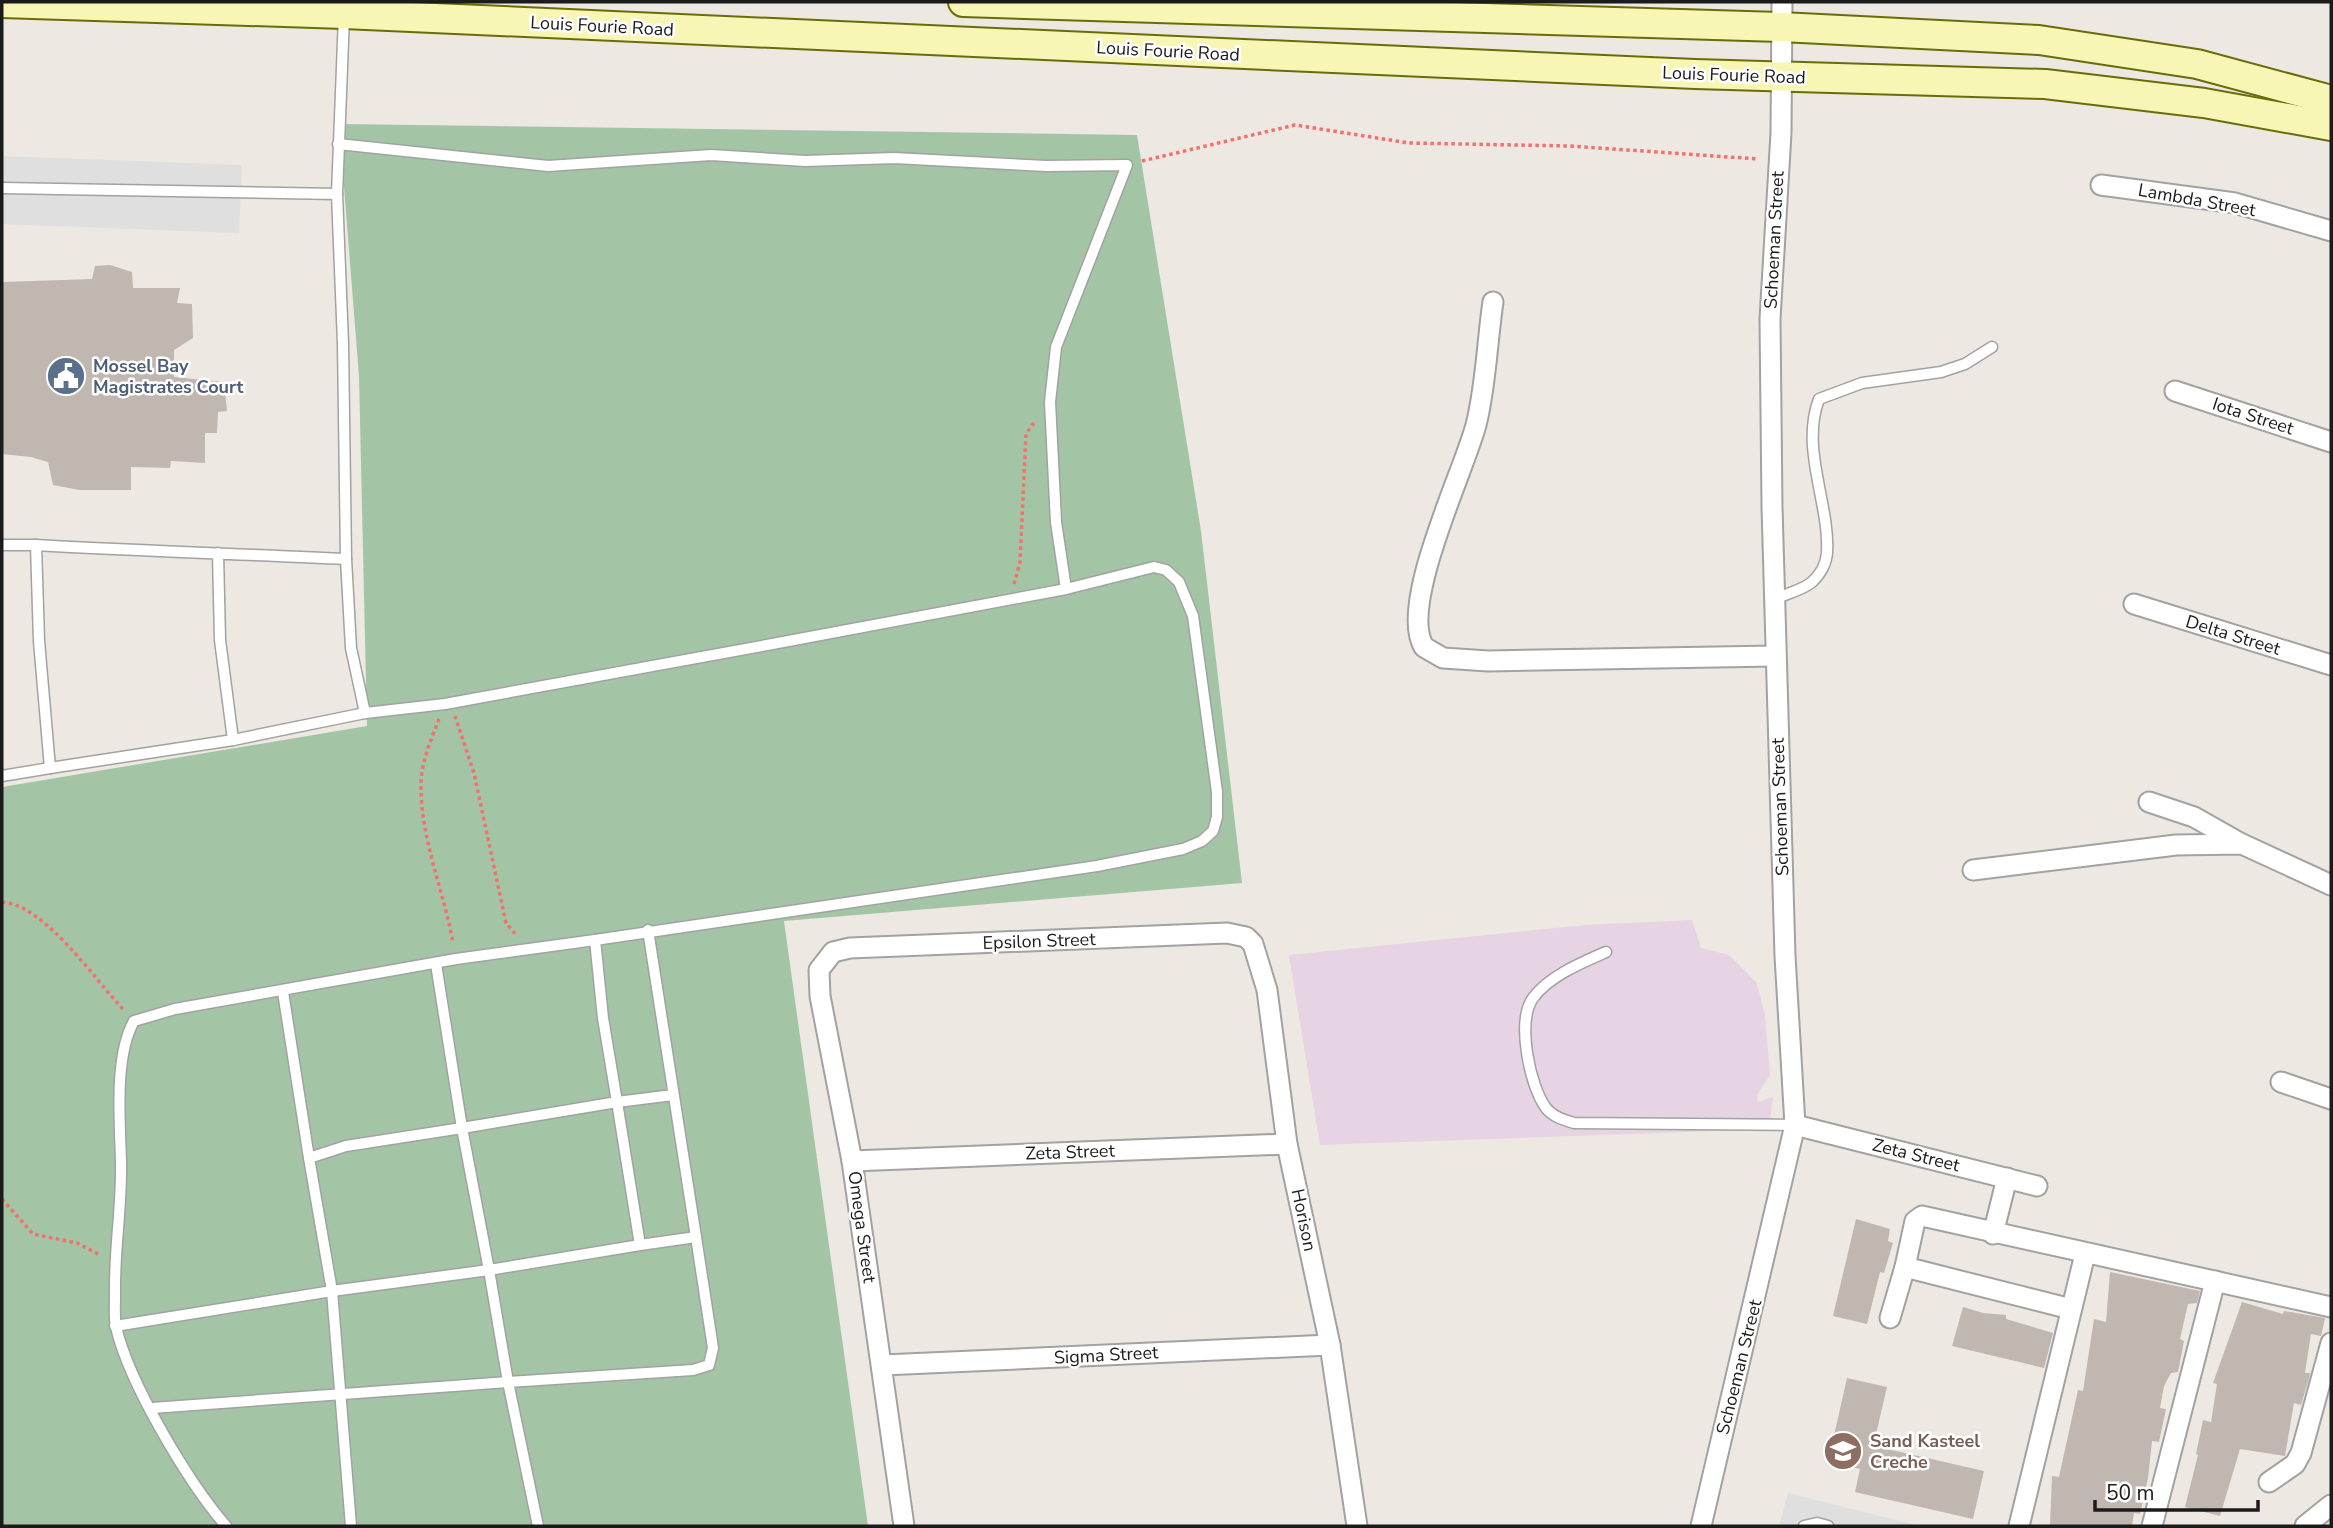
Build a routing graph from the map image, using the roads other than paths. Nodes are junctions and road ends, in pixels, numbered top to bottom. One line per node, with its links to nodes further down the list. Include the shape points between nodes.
1 (963, 2): 4 (main road)
2 (2, 3): 3 (main road, Louis Fourie Road)
3 (344, 8): 5 (main road, Louis Fourie Road); 8 (lane)
4 (1782, 14): 5 (street, Schoeman Street); 6 (main road, via 2039,40 2197,64)
5 (1781, 77): 7 (main road, Louis Fourie Road, via 2045,84 2204,103); 22 (street, Schoeman Street, via 1770,320)
6 (2331, 100)
7 (2331, 126)
8 (338, 144): 11 (lane); 21 (lane, via 548,166 711,155 805,161 894,158 1046,166 1127,164 1056,347 1050,401 1056,522)
9 (2101, 184): 12 (street, Lambda Street, via 2235,203)
10 (2, 188): 11 (lane)
11 (337, 194): 20 (lane)
12 (2331, 231)
13 (1493, 302): 24 (street, via 1476,424 1423,580 1419,617 1424,647 1443,658 1489,661)
14 (1992, 347): 22 (lane, via 1941,372 1861,383 1819,399 1814,464 1826,554 1821,572 1811,583)
15 (2175, 391): 16 (street, Iota Street)
16 (2331, 442)
17 (2, 545): 18 (lane)
18 (36, 545): 19 (lane); 28 (lane)
19 (218, 553): 20 (lane); 27 (lane, via 219,640)
20 (346, 559): 26 (lane, via 351,648)
21 (1066, 589): 26 (lane, via 445,704); 34 (lane, via 1154,567 1166,570 1179,582 1193,616 1217,792 1213,831 1202,841 1097,866)
22 (1773, 600): 24 (street, Schoeman Street)
23 (2134, 604): 25 (street, Delta Street)
24 (1775, 656): 45 (street, Schoeman Street)
25 (2331, 665)
26 (365, 713): 27 (lane)
27 (233, 740): 28 (lane)
28 (50, 768): 29 (lane)
29 (2, 776)
30 (2149, 803): 31 (street, via 2203,821)
31 (2242, 844): 32 (street, via 2176,845); 33 (street)
32 (1973, 870)
33 (2331, 885)
34 (648, 930): 36 (lane); 42 (lane)
35 (1227, 933): 37 (street, Epsilon Street); 47 (street, Horison, via 1246,937 1259,958)
36 (595, 940): 39 (lane); 44 (lane)
37 (850, 948): 49 (street, Omega Street, via 833,952 819,971)
38 (1606, 952): 45 (lane, via 1570,968 1532,999 1524,1030 1533,1080 1546,1108 1574,1123)
39 (436, 964): 40 (lane); 46 (lane)
40 (284, 992): 48 (lane); 63 (lane, via 175,1009 134,1021 124,1045 121,1191 114,1263)
41 (2281, 1082): 43 (street)
42 (673, 1095): 44 (lane); 53 (lane)
43 (2331, 1098)
44 (617, 1102): 46 (lane); 54 (lane)
45 (1795, 1125): 50 (street, Zeta Street); 77 (street, Schoeman Street)
46 (462, 1128): 48 (lane, via 346,1146); 57 (lane)
47 (1287, 1144): 49 (street, Zeta Street); 65 (street, Horison)
48 (309, 1158): 59 (lane)
49 (852, 1161): 66 (street, Omega Street)
50 (2007, 1178): 51 (street, Zeta Street); 52 (street)
51 (2037, 1186)
52 (1993, 1234): 55 (street); 56 (street, via 1922,1216 1915,1221)
53 (696, 1237): 54 (lane); 67 (lane, via 713,1348 709,1365 693,1370)
54 (640, 1245): 57 (lane)
55 (2085, 1254): 58 (street); 61 (street)
56 (1905, 1267): 61 (street); 62 (street)
57 (489, 1270): 59 (lane); 67 (lane)
58 (2215, 1282): 60 (street); 81 (street)
59 (332, 1291): 63 (lane); 68 (lane)
60 (2331, 1307)
61 (2071, 1309): 80 (street)
62 (1890, 1318)
63 (116, 1326): 69 (lane)
64 (2331, 1343): 70 (street, via 2301,1454 2295,1464)
65 (1330, 1345): 66 (street, Sigma Street); 76 (street, Horison)
66 (883, 1365): 75 (street, Omega Street)
67 (508, 1382): 68 (lane); 74 (lane)
68 (339, 1395): 69 (lane); 73 (lane)
69 (152, 1408): 72 (lane, via 179,1461)
70 (2269, 1482)
71 (2331, 1505): 82 (street)
72 (226, 1526)
73 (351, 1526)
74 (538, 1526)
75 (904, 1526)
76 (1357, 1526)
77 (1701, 1526)
78 (1804, 1526): 79 (lane)
79 (1828, 1526)
80 (2019, 1526)
81 (2152, 1526)
82 (2305, 1526)

